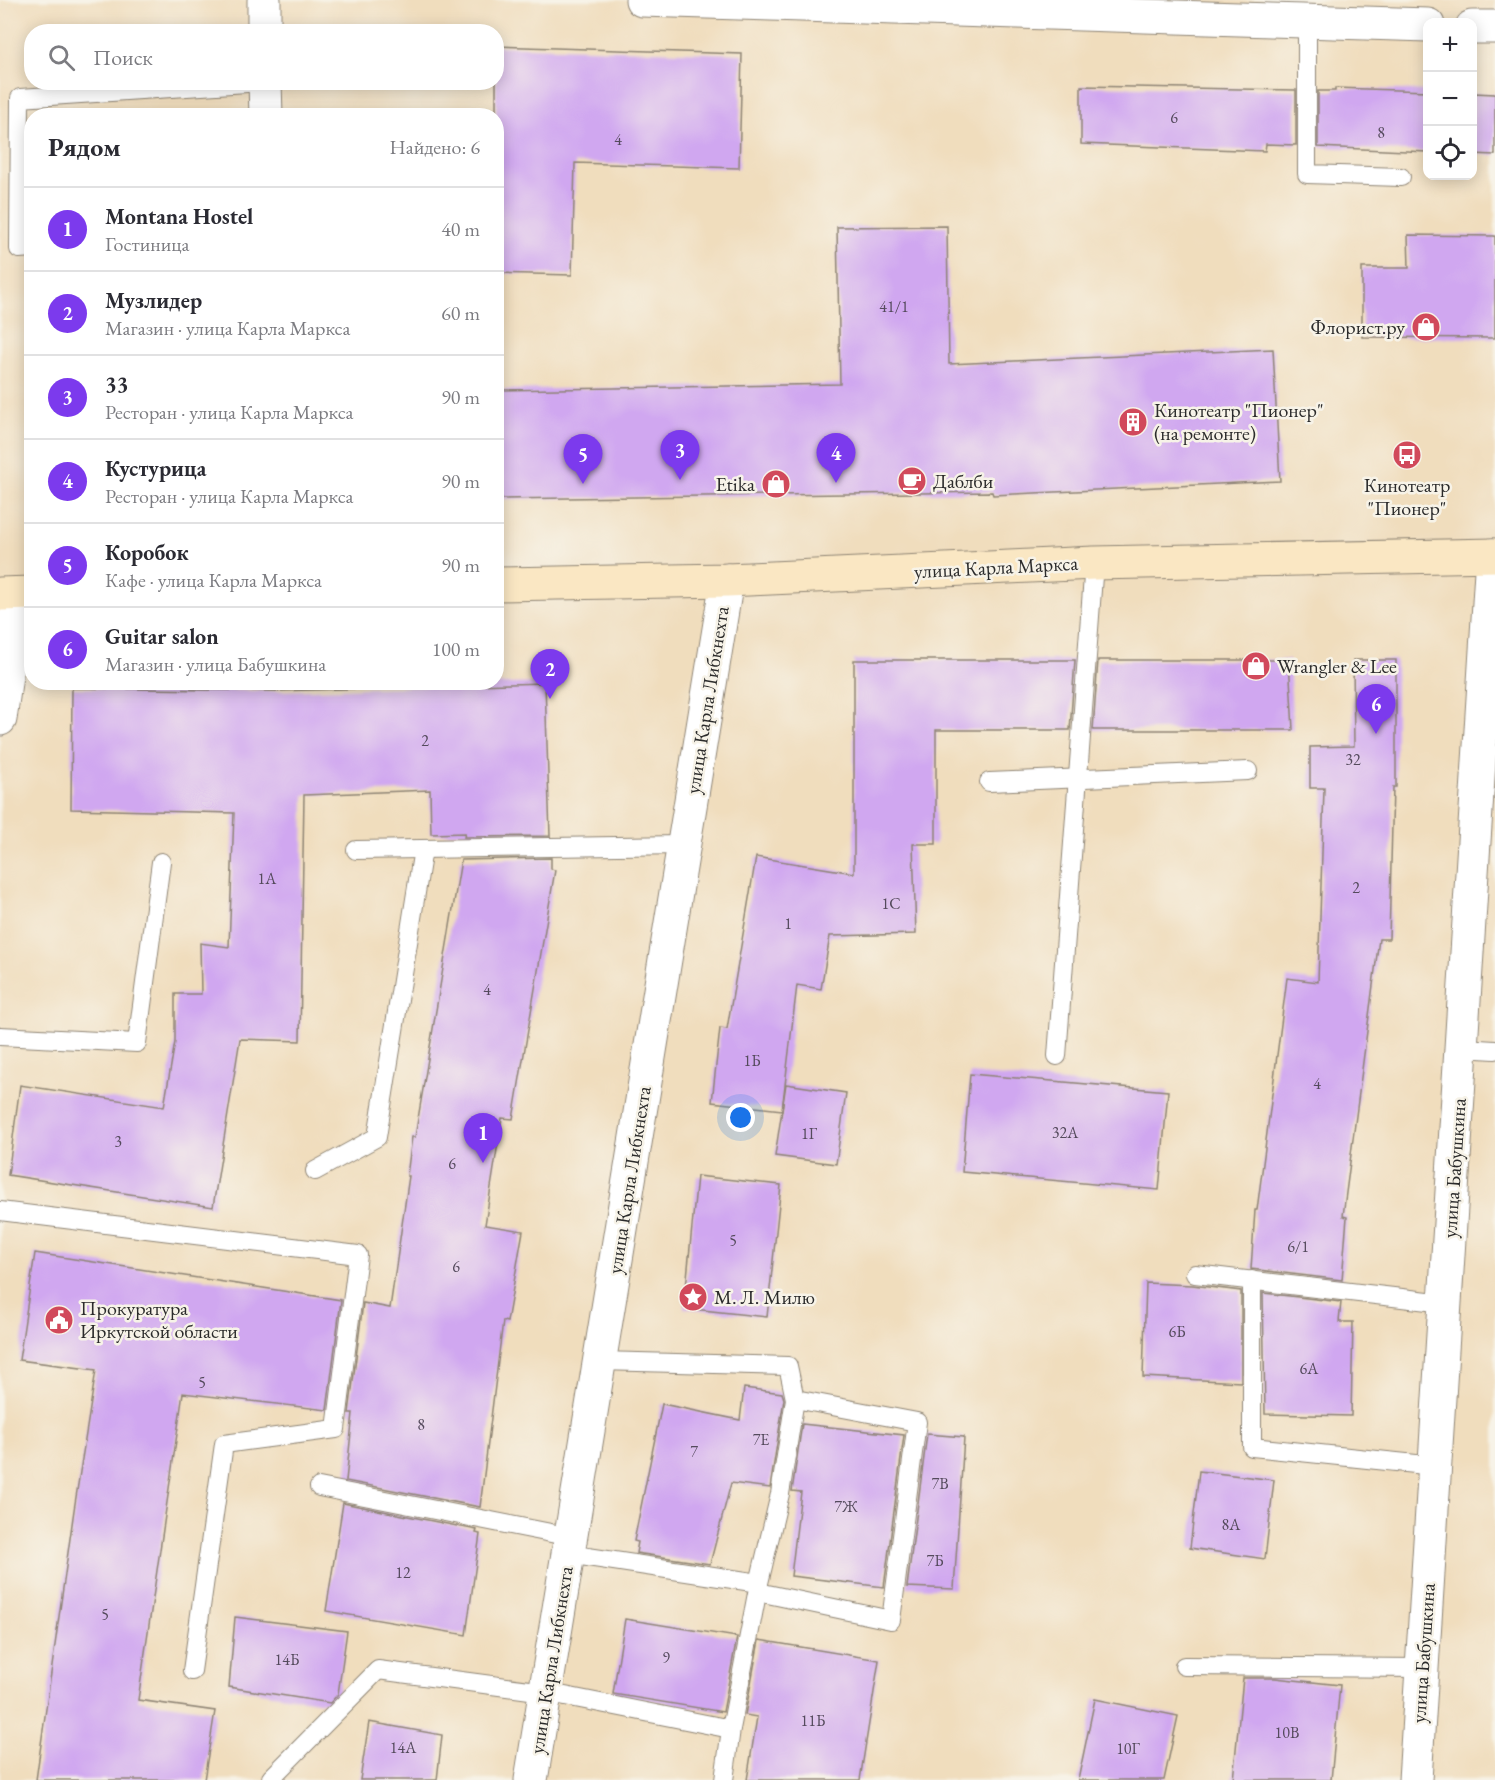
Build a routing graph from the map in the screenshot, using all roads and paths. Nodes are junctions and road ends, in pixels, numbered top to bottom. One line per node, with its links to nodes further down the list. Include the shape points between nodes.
1 (264, 0): 5 (street)
2 (662, 1): 3 (street)
3 (1075, 8): 4 (street)
4 (1307, 22): 6 (street); 12 (lane, via 1307,174)
5 (264, 24)
6 (1423, 26)
7 (1477, 27): 8 (street)
8 (1495, 27)
9 (142, 90): 13 (lane, via 20,98 19,249)
10 (264, 90): 11 (street)
11 (266, 108)
12 (1401, 177)
13 (24, 249)
14 (1494, 553): 15 (main road, улица Карла Маркса); 27 (street, улица Бабушкина)
15 (1094, 562): 16 (main road, улица Карла Маркса); 29 (lane)
16 (727, 580): 17 (main road, улица Карла Маркса); 22 (street, улица Карла Либкнехта)
17 (504, 584)
18 (16, 594): 19 (street)
19 (0, 719)
20 (1248, 771): 21 (lane)
21 (989, 782)
22 (684, 845): 23 (lane); 35 (street, улица Карла Либкнехта)
23 (423, 849): 24 (lane); 30 (lane, via 377,1137)
24 (356, 850)
25 (160, 862): 26 (lane, via 137,1043)
26 (0, 1036)
27 (1462, 1048): 28 (lane); 34 (street, улица Бабушкина)
28 (1495, 1050)
29 (1057, 1056)
30 (315, 1171)
31 (0, 1211): 43 (lane, via 358,1255 336,1429 224,1444)
32 (1195, 1274): 33 (lane)
33 (1252, 1280): 34 (lane); 37 (lane, via 1252,1447)
34 (1445, 1303): 37 (street, улица Бабушкина)
35 (600, 1361): 36 (lane, via 788,1366); 39 (street, улица Карла Либкнехта)
36 (795, 1399): 40 (lane, via 780,1494); 40 (lane, via 917,1422 891,1620)
37 (1435, 1466): 42 (street, улица Бабушкина)
38 (319, 1487): 39 (lane)
39 (569, 1546): 40 (lane); 44 (street, улица Карла Либкнехта)
40 (758, 1587): 45 (lane)
41 (1184, 1666): 42 (lane)
42 (1422, 1668): 49 (street, улица Бабушкина)
43 (192, 1671)
44 (545, 1692): 45 (lane); 46 (lane, via 378,1670); 47 (street, улица Карла Либкнехта)
45 (731, 1729): 48 (lane)
46 (271, 1778)
47 (531, 1780)
48 (724, 1780)
49 (1415, 1780)

